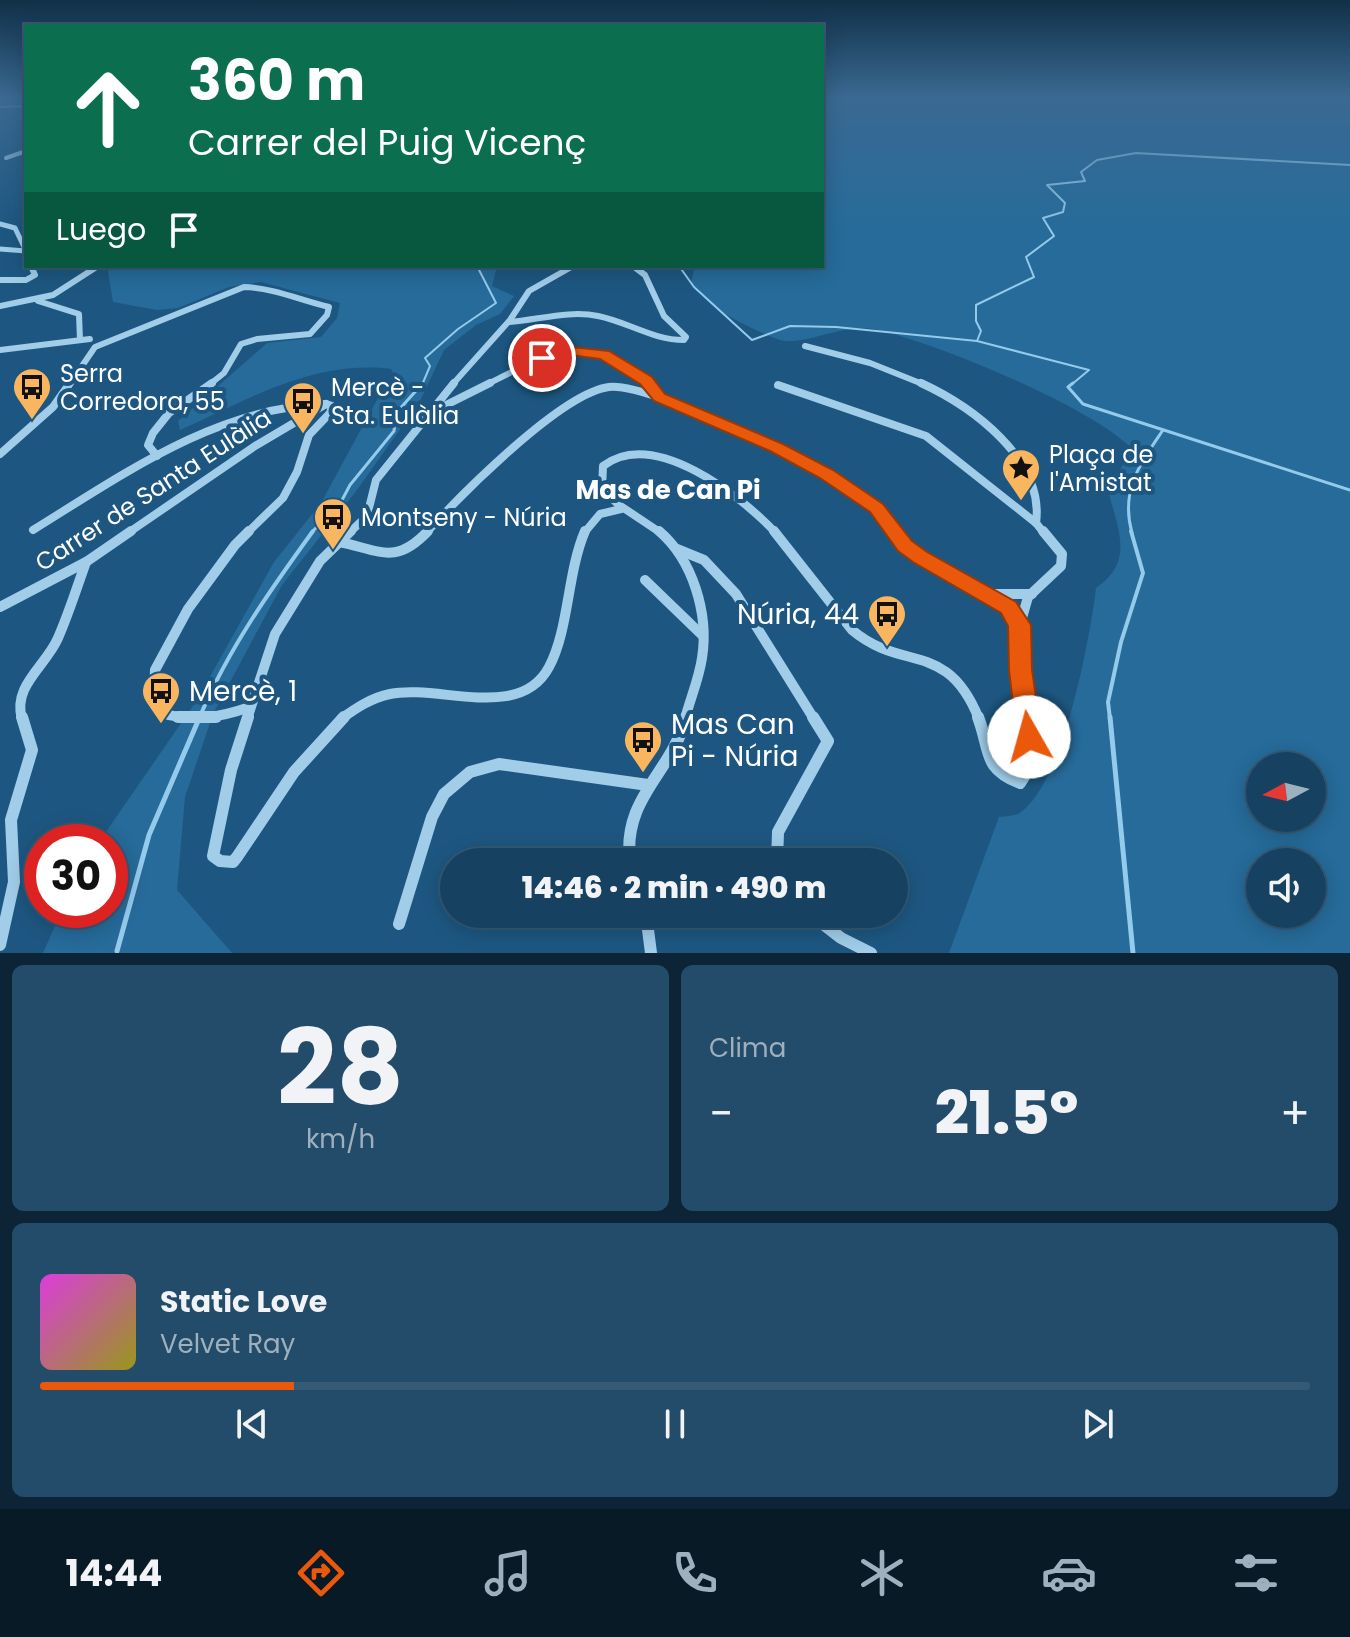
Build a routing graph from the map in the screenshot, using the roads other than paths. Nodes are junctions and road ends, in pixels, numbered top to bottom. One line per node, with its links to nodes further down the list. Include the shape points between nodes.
1 (17, 151): 3 (street)
2 (24, 152): 3 (street)
3 (6, 158): 4 (street)
4 (0, 162)
5 (0, 224): 7 (street, via 13,226)
6 (24, 231): 7 (street)
7 (19, 235): 8 (street)
8 (24, 246)
9 (0, 249): 10 (street)
10 (24, 251)
11 (31, 268): 15 (street, via 33,277)
12 (96, 268): 16 (street, via 67,291)
13 (569, 268): 18 (street, via 529,291)
14 (636, 268): 18 (street, via 684,340 585,314)
15 (0, 280)
16 (38, 301): 17 (street); 21 (street, via 79,314)
17 (0, 306)
18 (509, 322): 28 (street)
19 (119, 338): 20 (street); 23 (street); 30 (street, via 244,287 268,288 329,307 310,334 238,346 224,373 185,399 155,429 148,445)
20 (90, 339): 21 (street); 23 (street)
21 (80, 340): 24 (street)
22 (805, 346): 32 (street, via 907,376 982,419 1017,453 1028,474 1039,508)
23 (95, 347): 29 (street, via 53,407)
24 (0, 350)
25 (778, 385): 32 (street, via 926,436)
26 (659, 398): 28 (street, via 646,380 604,355 571,351 525,365); 34 (street, via 608,387 573,399 465,491 412,548 397,554); 38 (street, via 777,447 826,474 876,508 905,546)
27 (326, 404): 30 (street, via 252,415); 36 (street, Carrer de Santa Eulàlia); 43 (street, via 332,406 330,413 309,435 283,498 215,569 155,670 154,698 160,713 187,722)
28 (433, 411): 34 (street, via 376,480 367,516)
29 (0, 454)
30 (157, 456): 33 (street)
31 (622, 509): 35 (street, via 643,519); 41 (street, via 602,489 600,477 610,459 633,454 674,462 748,503 856,634 877,647 949,671 979,718 989,758 1000,775 1020,783 1033,756 1025,719); 43 (street, via 603,510 591,522 573,561 562,637 541,682 524,695 394,691 343,715 298,768 245,850 227,863 213,856)
32 (1036, 523): 39 (street, via 1062,554 1061,566)
33 (33, 530)
34 (340, 542): 43 (street, via 320,561 280,625)
35 (676, 548): 42 (street, via 695,587); 46 (street, via 704,560 736,594 828,741 779,828)
36 (86, 562): 40 (street, Carrer de Santa Eulàlia); 50 (street, via 57,642 28,681 18,706 32,750 11,820 14,882)
37 (645, 580): 42 (street)
38 (985, 593): 39 (street); 41 (street, via 1008,608)
39 (1032, 594): 41 (street)
40 (0, 607)
41 (1020, 625)
42 (703, 636): 44 (street, via 703,657 679,740)
43 (250, 707)
44 (648, 785): 45 (street, via 630,821); 47 (street, via 499,764 470,772 444,794 432,817)
45 (626, 848)
46 (775, 848)
47 (399, 924)
48 (648, 928): 51 (street)
49 (828, 928): 52 (street)
50 (0, 945)
51 (651, 953)
52 (871, 953)

